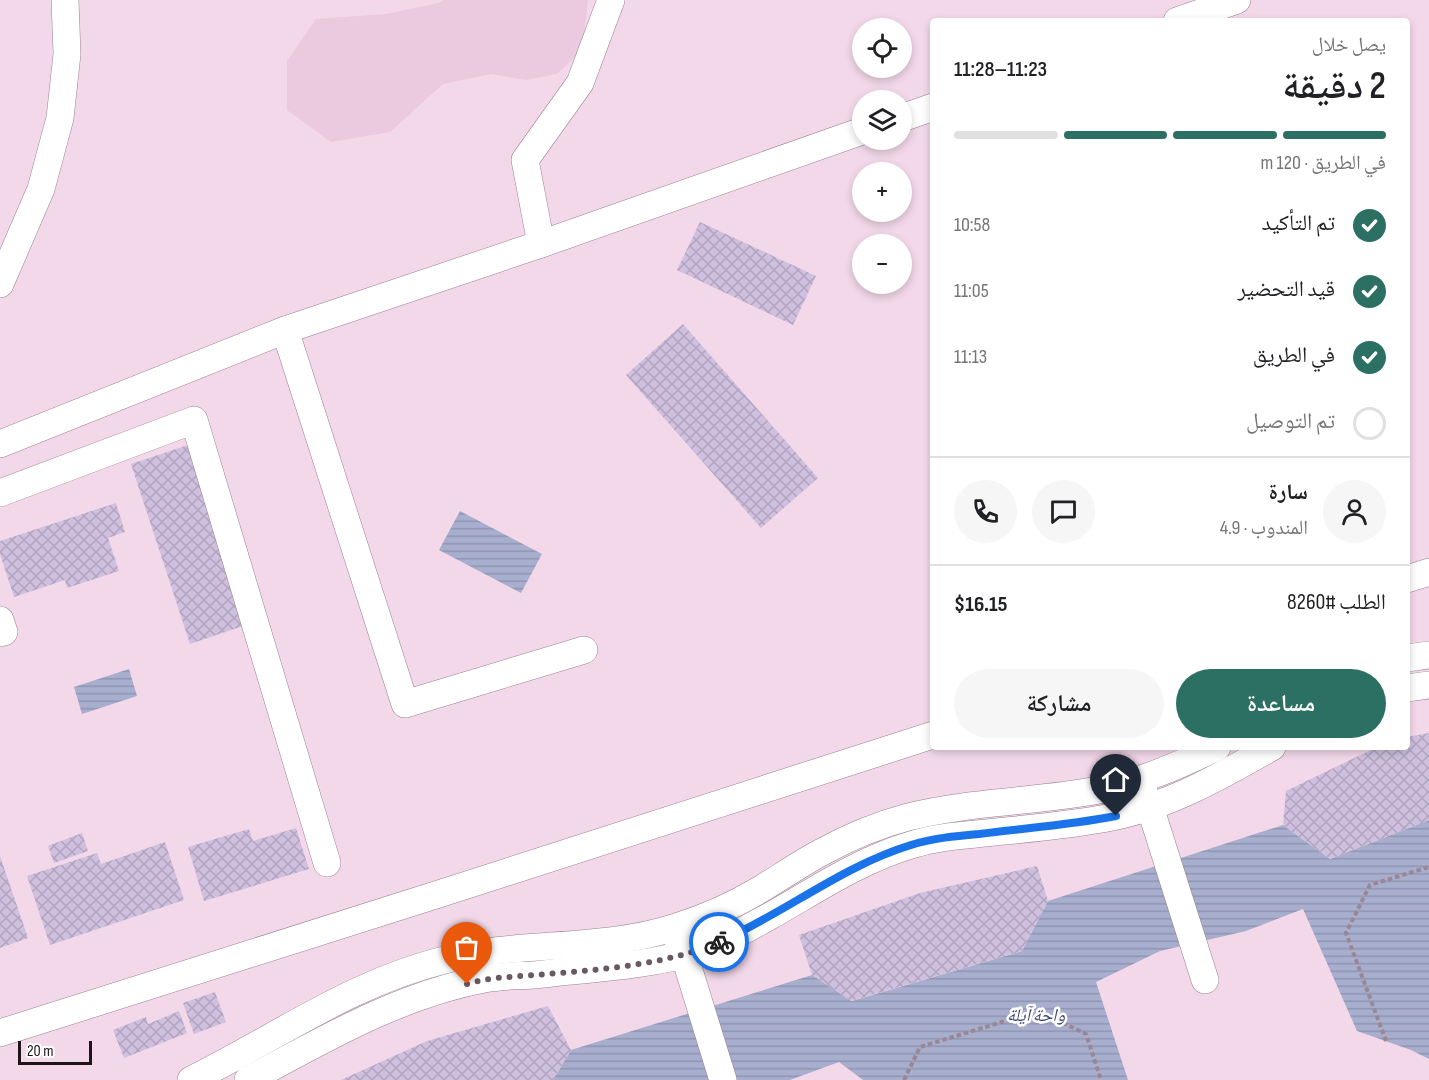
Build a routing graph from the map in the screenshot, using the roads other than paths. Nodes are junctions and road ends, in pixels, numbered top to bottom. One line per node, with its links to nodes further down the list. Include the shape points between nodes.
1 (65, 0): 9 (street, via 67,54 60,118 41,189)
2 (611, 0): 8 (street, via 580,84 525,160)
3 (1237, 0): 4 (street)
4 (1186, 18)
5 (930, 108): 6 (street)
6 (912, 114)
7 (852, 135): 8 (street)
8 (541, 244): 10 (street)
9 (0, 284)
10 (285, 330): 11 (street); 17 (street, via 405,704)
11 (0, 444)
12 (0, 493): 27 (street, via 194,420)
13 (1429, 572): 14 (street)
14 (1410, 578)
15 (0, 620): 16 (street, via 4,632)
16 (0, 633)
17 (584, 650)
18 (1429, 655): 19 (street)
19 (1410, 658)
20 (1429, 685): 21 (street)
21 (1410, 688)
22 (930, 736): 31 (street)
23 (1210, 750): 25 (street)
24 (1266, 750): 26 (street, via 1197,787)
25 (1139, 781): 26 (street); 28 (street, via 1068,795 947,809 882,825 822,852 706,917)
26 (1153, 818): 29 (street, via 1116,816 912,844 859,864 735,935); 30 (street)
27 (327, 863)
28 (673, 928): 29 (street); 32 (street, via 636,938 484,951 416,967 345,996)
29 (684, 954): 33 (street, via 637,964 502,976 420,996 341,1030); 34 (street)
30 (1205, 980)
31 (0, 1033)
32 (191, 1080)
33 (248, 1080)
34 (723, 1080)

